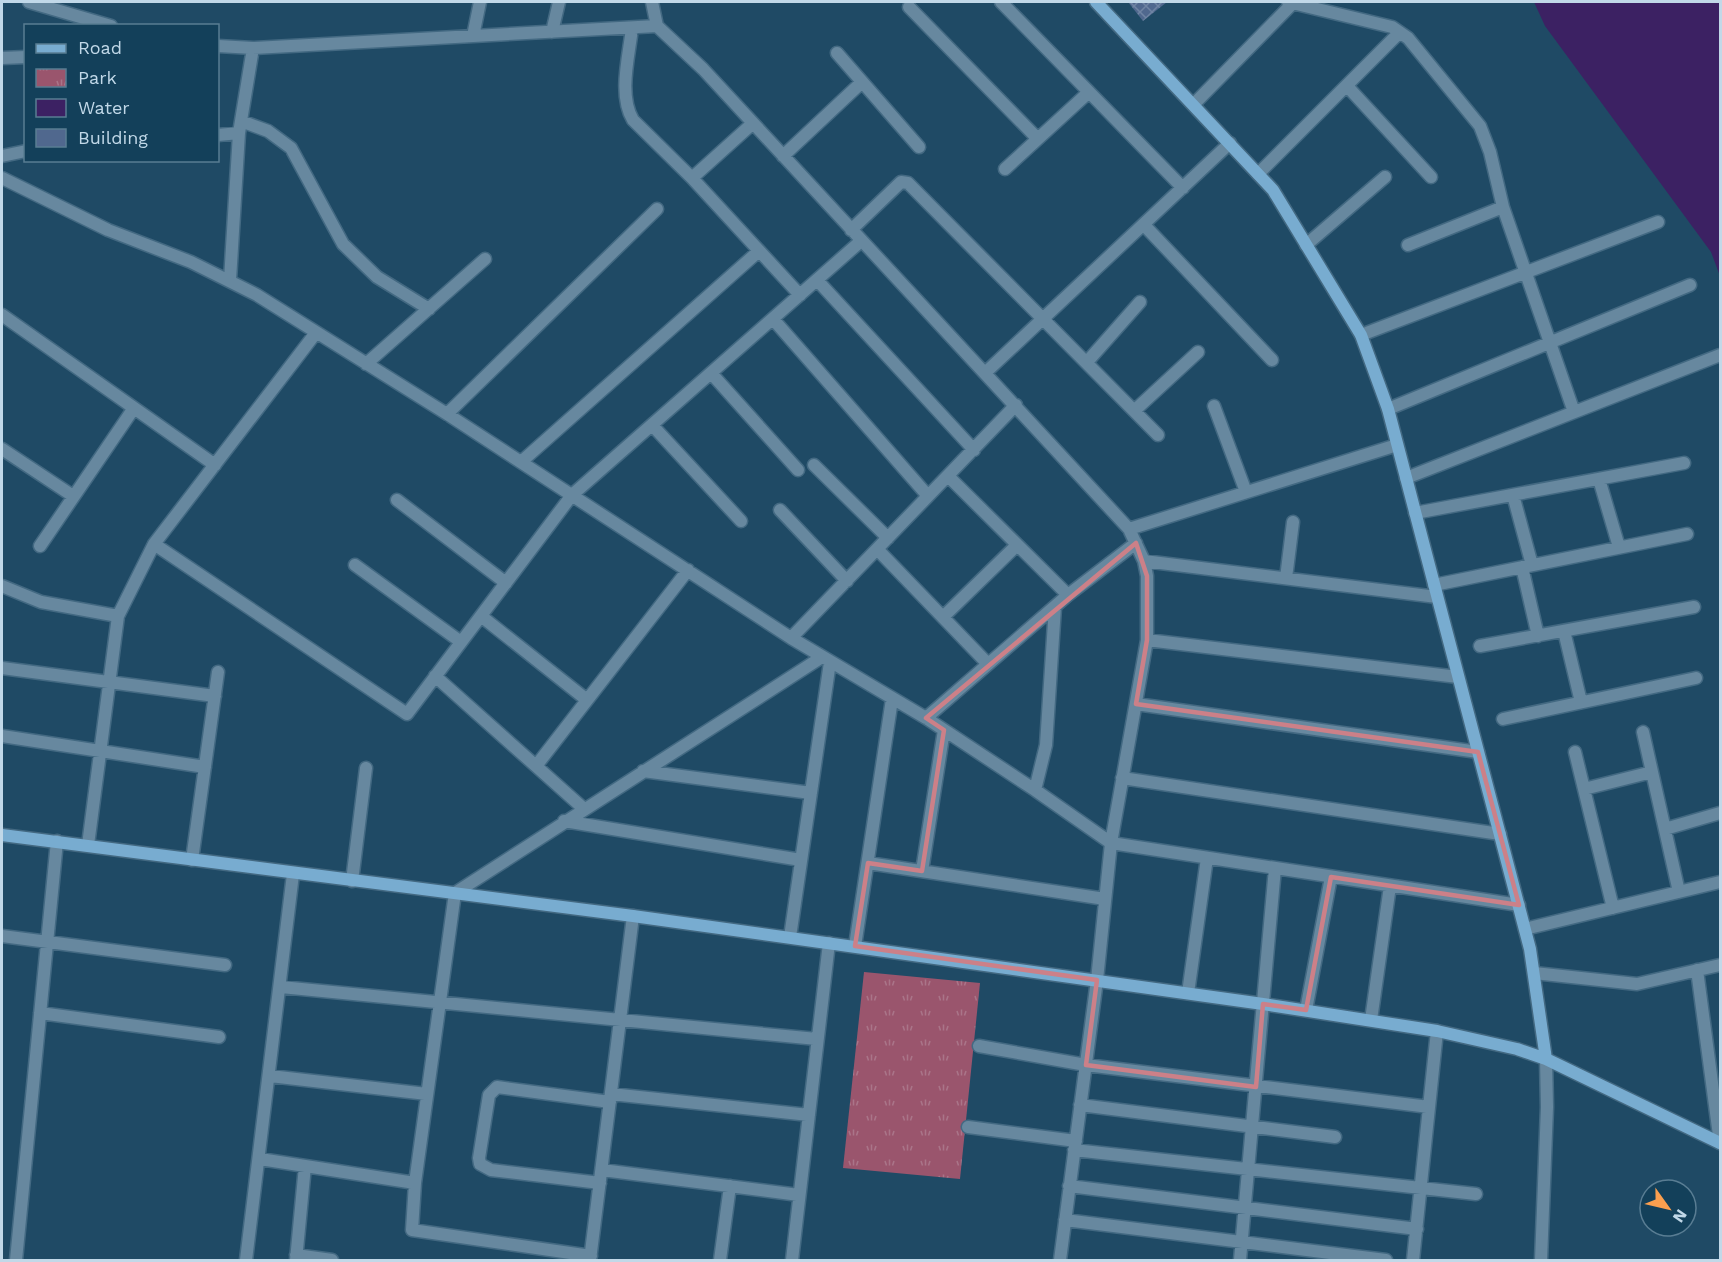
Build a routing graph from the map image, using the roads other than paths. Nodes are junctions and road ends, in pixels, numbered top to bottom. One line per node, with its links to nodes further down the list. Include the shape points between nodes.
1 (29, 2): 9 (street)
2 (480, 2): 14 (street)
3 (559, 2): 12 (street)
4 (652, 2): 10 (street)
5 (1001, 2): 22 (street)
6 (1096, 2): 23 (street)
7 (1291, 2): 13 (street, via 1381,23); 23 (street)
8 (909, 8): 27 (street)
9 (104, 24)
10 (657, 26): 11 (street); 24 (street, via 703,69)
11 (632, 27): 12 (street); 38 (street, via 627,111)
12 (552, 32): 14 (street)
13 (1399, 33): 21 (street); 40 (street, via 1408,38 1480,126)
14 (473, 36): 16 (street)
15 (219, 46): 16 (street)
16 (253, 48): 25 (street)
17 (837, 53): 20 (street)
18 (24, 57): 19 (street)
19 (2, 58)
20 (862, 82): 29 (street); 32 (street)
21 (1347, 86): 34 (street); 36 (street)
22 (1089, 92): 27 (street); 39 (street)
23 (1194, 104): 28 (street)
24 (752, 124): 32 (street); 38 (street)
25 (240, 127): 26 (street); 52 (street); 56 (street, via 268,131 291,148 343,244 378,277)
26 (219, 135)
27 (1037, 138): 33 (street)
28 (1230, 143): 34 (street); 39 (street)
29 (919, 147)
30 (24, 151): 31 (street)
31 (2, 156)
32 (783, 156): 44 (street)
33 (1005, 169)
34 (1258, 174): 46 (street, via 1273,190)
35 (1385, 177): 46 (street)
36 (1431, 177)
37 (2, 178): 52 (street, via 108,230)
38 (692, 178): 48 (street)
39 (1183, 188): 43 (street)
40 (1503, 207): 47 (street); 50 (street)
41 (657, 209): 76 (street)
42 (1658, 222): 50 (street)
43 (1144, 225): 59 (street); 65 (street)
44 (851, 230): 45 (street); 59 (street, via 892,189 901,182 908,183)
45 (861, 241): 51 (street); 68 (street)
46 (1306, 245): 61 (street)
47 (1408, 245)
48 (759, 251): 54 (street); 82 (street)
49 (485, 259): 56 (street)
50 (1526, 273): 61 (street); 62 (street)
51 (817, 279): 54 (street); 81 (street)
52 (230, 280): 60 (street)
53 (1690, 285): 62 (street)
54 (800, 295): 58 (street)
55 (1140, 302): 66 (street)
56 (429, 309): 67 (street)
57 (2, 315): 72 (street)
58 (773, 319): 69 (street); 94 (street)
59 (1044, 319): 66 (street); 68 (street)
60 (315, 334): 67 (street); 84 (street)
61 (1361, 335): 73 (street)
62 (1550, 342): 73 (street); 75 (street)
63 (1198, 352): 74 (street)
64 (1720, 355): 75 (street)
65 (1272, 360)
66 (1087, 362): 74 (street)
67 (366, 364): 76 (street)
68 (985, 373): 70 (street)
69 (711, 374): 77 (street); 86 (street)
70 (1017, 405): 81 (street); 100 (street)
71 (1214, 406): 90 (street)
72 (134, 408): 84 (street); 93 (street)
73 (1388, 409): 79 (street)
74 (1134, 411): 78 (street)
75 (1574, 412): 88 (street)
76 (447, 414): 82 (street)
77 (652, 425): 91 (street); 98 (street)
78 (1158, 435)
79 (1397, 445): 88 (street); 90 (street)
80 (2, 449): 93 (street)
81 (974, 450): 87 (street)
82 (521, 462): 91 (street)
83 (1684, 463): 89 (street)
84 (215, 465): 104 (street)
85 (814, 465): 102 (street)
86 (798, 470)
87 (948, 476): 94 (street); 105 (street)
88 (1406, 478): 97 (street)
89 (1599, 479): 92 (street); 107 (street)
90 (1246, 492): 100 (street)
91 (572, 495): 112 (street); 115 (street)
92 (1513, 495): 97 (street); 111 (street)
93 (73, 496): 106 (street)
94 (928, 496): 102 (street)
95 (397, 500): 115 (street)
96 (780, 510): 114 (street)
97 (1415, 513): 117 (street)
98 (741, 521)
99 (1293, 522): 113 (street)
100 (1129, 529): 103 (street)
101 (1687, 534): 107 (street)
102 (888, 538): 108 (street)
103 (1136, 543): 109 (street); 118 (street)
104 (154, 544): 121 (street); 134 (street, via 407,714)
105 (1017, 545): 118 (street); 123 (street)
106 (40, 546)
107 (1619, 548): 111 (street)
108 (877, 549): 114 (street); 123 (street)
109 (1144, 561): 113 (street); 127 (street)
110 (355, 565): 128 (street)
111 (1527, 566): 117 (street); 125 (street)
112 (688, 570): 126 (street); 140 (street)
113 (1286, 578): 117 (street)
114 (847, 581): 126 (street)
115 (506, 583): 122 (street)
116 (2, 586): 121 (street, via 41,602)
117 (1436, 591): 135 (street)
118 (1068, 595): 119 (street)
119 (1056, 607): 131 (street); 158 (street, via 1046,745)
120 (1694, 607): 124 (street)
121 (118, 616): 137 (street)
122 (481, 616): 128 (street); 140 (street)
123 (943, 617): 131 (street)
124 (1564, 631): 125 (street); 141 (street)
125 (1538, 636): 129 (street)
126 (791, 638): 130 (street)
127 (1147, 640): 135 (street); 142 (street)
128 (461, 642): 134 (street)
129 (1480, 646)
130 (826, 660): 139 (street); 154 (street); 159 (street)
131 (988, 664): 143 (street)
132 (2, 668): 137 (street)
133 (218, 672): 138 (street)
134 (435, 676): 151 (street)
135 (1458, 677): 149 (street)
136 (1696, 678): 141 (street)
137 (111, 682): 138 (street); 148 (street)
138 (214, 696): 152 (street)
139 (892, 699): 143 (street); 172 (street)
140 (587, 700): 151 (street)
141 (1581, 702): 144 (street)
142 (1136, 704): 149 (street); 156 (street)
143 (926, 718): 145 (street)
144 (1503, 719)
145 (944, 730): 158 (street); 174 (street)
146 (1643, 732): 155 (street)
147 (2, 736): 148 (street)
148 (100, 751): 152 (street); 168 (street)
149 (1478, 752): 164 (street)
150 (1575, 752): 157 (street)
151 (536, 766): 160 (street)
152 (205, 767): 170 (street)
153 (366, 768): 177 (street)
154 (642, 771): 159 (street); 160 (street)
155 (1652, 772): 157 (street); 163 (street)
156 (1122, 778): 164 (street); 167 (street)
157 (1584, 789): 184 (street)
158 (1035, 790): 167 (street)
159 (811, 793): 171 (street)
160 (584, 808): 162 (street)
161 (1720, 813): 163 (street)
162 (564, 821): 171 (street); 181 (street)
163 (1665, 829): 180 (street)
164 (1500, 834): 183 (street)
165 (2, 835): 166 (street)
166 (57, 841): 168 (street); 189 (street)
167 (1111, 843): 169 (street); 182 (street)
168 (88, 845): 170 (street)
169 (1207, 858): 173 (street); 198 (street)
170 (192, 860): 175 (street)
171 (801, 860): 188 (street)
172 (868, 863): 174 (street); 191 (street)
173 (1275, 868): 176 (street); 200 (street)
174 (922, 871): 182 (street)
175 (294, 874): 177 (street); 197 (street)
176 (1331, 877): 179 (street); 201 (street)
177 (352, 881): 181 (street)
178 (1720, 882): 180 (street)
179 (1390, 886): 183 (street); 204 (street)
180 (1679, 892): 184 (street)
181 (454, 893): 185 (street); 199 (street)
182 (1106, 899): 196 (street)
183 (1519, 905): 186 (street)
184 (1613, 908): 186 (street)
185 (633, 916): 188 (street); 203 (street)
186 (1525, 929): 195 (street)
187 (2, 936): 189 (street)
188 (790, 937): 190 (street)
189 (47, 942): 192 (street); 202 (street)
190 (829, 943): 191 (street); 207 (street)
191 (855, 946): 196 (street)
192 (225, 965)
193 (1720, 965): 194 (street)
194 (1696, 970): 195 (street, via 1637,984); 221 (street)
195 (1534, 973): 209 (street)
196 (1097, 980): 198 (street); 210 (street)
197 (281, 987): 199 (street); 211 (street)
198 (1188, 993): 200 (street)
199 (440, 1002): 203 (street); 213 (street)
200 (1263, 1004): 201 (street); 212 (street)
201 (1306, 1010): 204 (street)
202 (40, 1013): 206 (street); 240 (street)
203 (620, 1020): 207 (street); 214 (street)
204 (1371, 1020): 205 (street)
205 (1437, 1030): 209 (street, via 1517,1048); 216 (street)
206 (219, 1037)
207 (818, 1039): 217 (street)
208 (979, 1046): 210 (street)
209 (1546, 1059): 221 (street); 249 (street)
210 (1086, 1065): 212 (street); 215 (street)
211 (270, 1076): 213 (street); 223 (street)
212 (1256, 1087): 216 (street); 218 (street)
213 (427, 1094): 227 (street)
214 (611, 1098): 217 (street); 226 (street); 228 (street, via 497,1087 489,1095 479,1158 480,1164 491,1170)
215 (1080, 1104): 218 (street); 222 (street)
216 (1429, 1107): 231 (street)
217 (809, 1115): 233 (street)
218 (1252, 1126): 220 (street); 225 (street)
219 (968, 1127): 222 (street)
220 (1335, 1137)
221 (1720, 1143)
222 (1075, 1146): 225 (street); 230 (street)
223 (260, 1160): 224 (street); 241 (street)
224 (305, 1166): 227 (street); 238 (street)
225 (1248, 1169): 231 (street); 234 (street)
226 (602, 1170): 228 (street); 229 (street)
227 (415, 1183): 239 (street, via 410,1226 416,1233)
228 (600, 1183): 239 (street)
229 (730, 1186): 233 (street); 243 (street)
230 (1069, 1186): 234 (street); 235 (street)
231 (1421, 1188): 232 (street); 236 (street)
232 (1476, 1194)
233 (800, 1196): 244 (street)
234 (1244, 1206): 236 (street); 237 (street)
235 (1065, 1220): 237 (street); 245 (street)
236 (1416, 1229): 248 (street)
237 (1241, 1242): 246 (street); 247 (street)
238 (296, 1258): 242 (street)
239 (590, 1258)
240 (16, 1260)
241 (246, 1260)
242 (332, 1260)
243 (720, 1260)
244 (792, 1260)
245 (1060, 1260)
246 (1240, 1260)
247 (1386, 1260)
248 (1413, 1260)
249 (1541, 1260)

